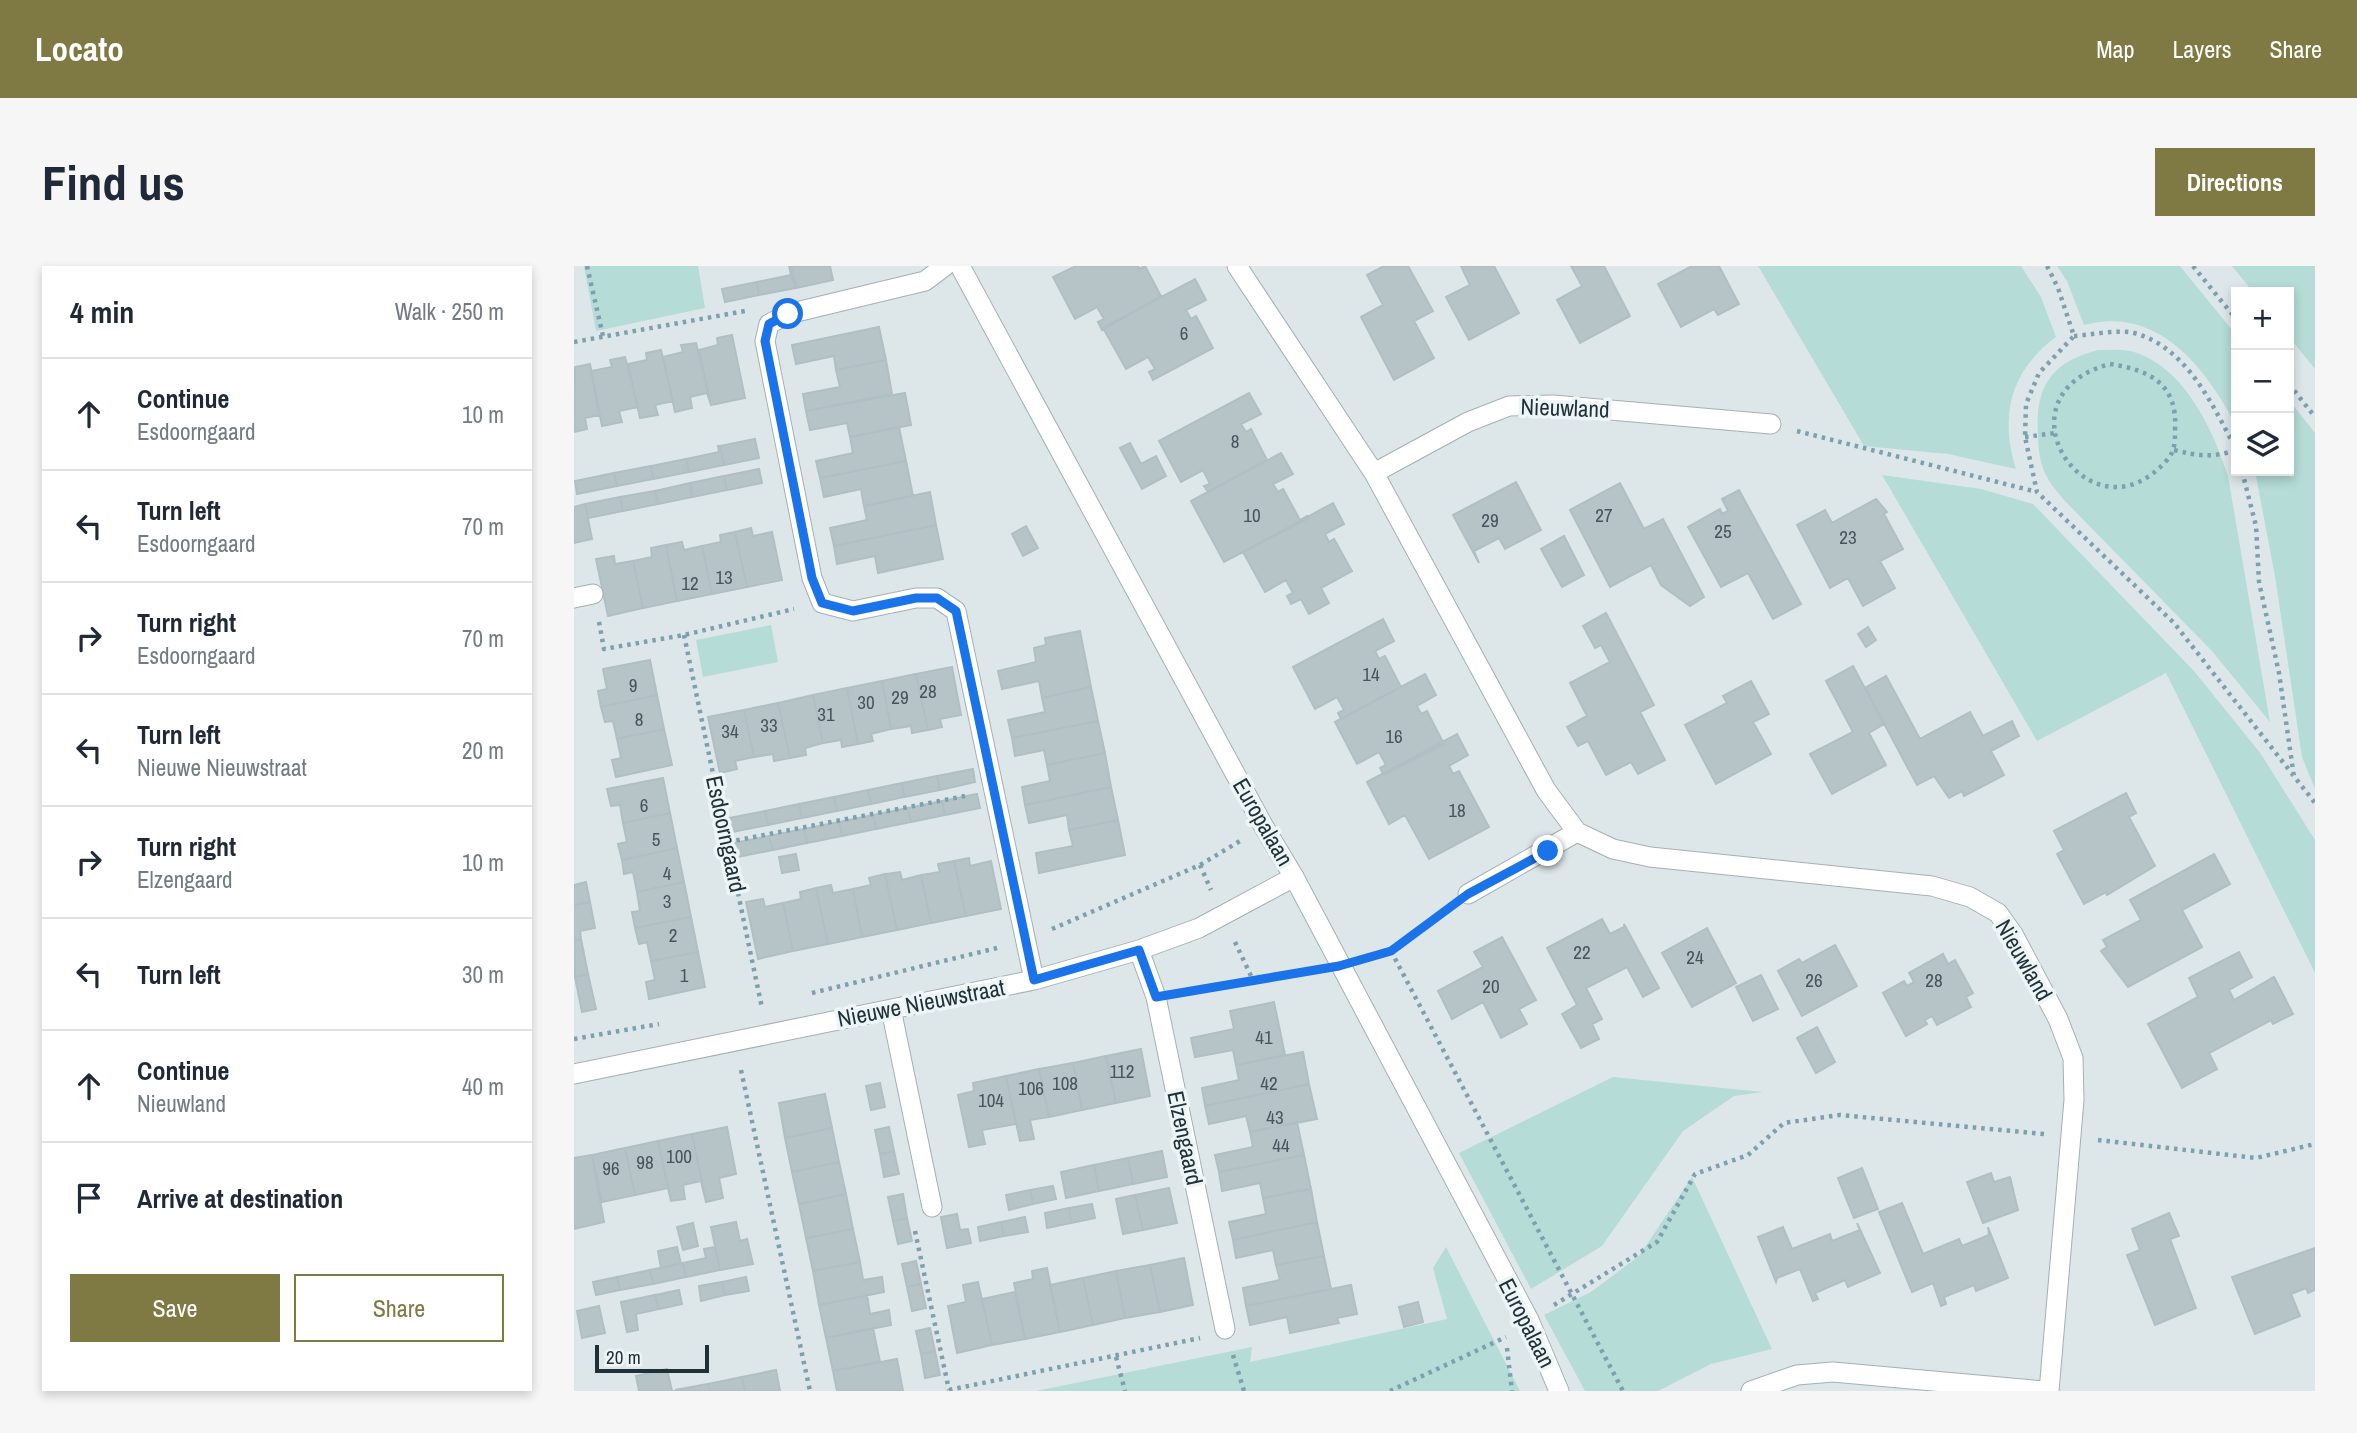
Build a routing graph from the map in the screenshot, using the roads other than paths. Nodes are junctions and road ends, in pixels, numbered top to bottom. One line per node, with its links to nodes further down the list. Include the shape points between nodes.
1 (945, 266): 10 (street, via 925,281 788,314 769,324 765,341 812,578 822,603 853,611 937,598 956,611)
2 (960, 266): 7 (street, Europalaan)
3 (1237, 266): 5 (street, Nieuwland)
4 (1772, 424): 5 (street, Nieuwland, via 1553,405 1509,406 1468,422)
5 (1374, 474): 6 (street, Nieuwland, via 1546,790)
6 (1577, 832): 8 (street); 18 (street, Nieuwland, via 1613,849 1650,857 1932,886 1970,897 1998,913 2058,1019 2073,1058 2071,1136)
7 (1294, 877): 9 (street, Nieuwe Nieuwstraat, via 1199,928); 15 (street, Europalaan, via 1530,1320)
8 (1468, 894)
9 (1139, 950): 10 (street, Nieuwe Nieuwstraat); 14 (street, Elzengaard, via 1156,997)
10 (1034, 980): 11 (street, Nieuwe Nieuwstraat)
11 (891, 1009): 12 (street, Nieuwe Nieuwstraat); 13 (street)
12 (575, 1071)
13 (932, 1207)
14 (1225, 1329)
15 (1560, 1388)
16 (1751, 1391): 17 (street, via 1797,1375 1833,1372)
17 (2044, 1391)
18 (2049, 1391)

